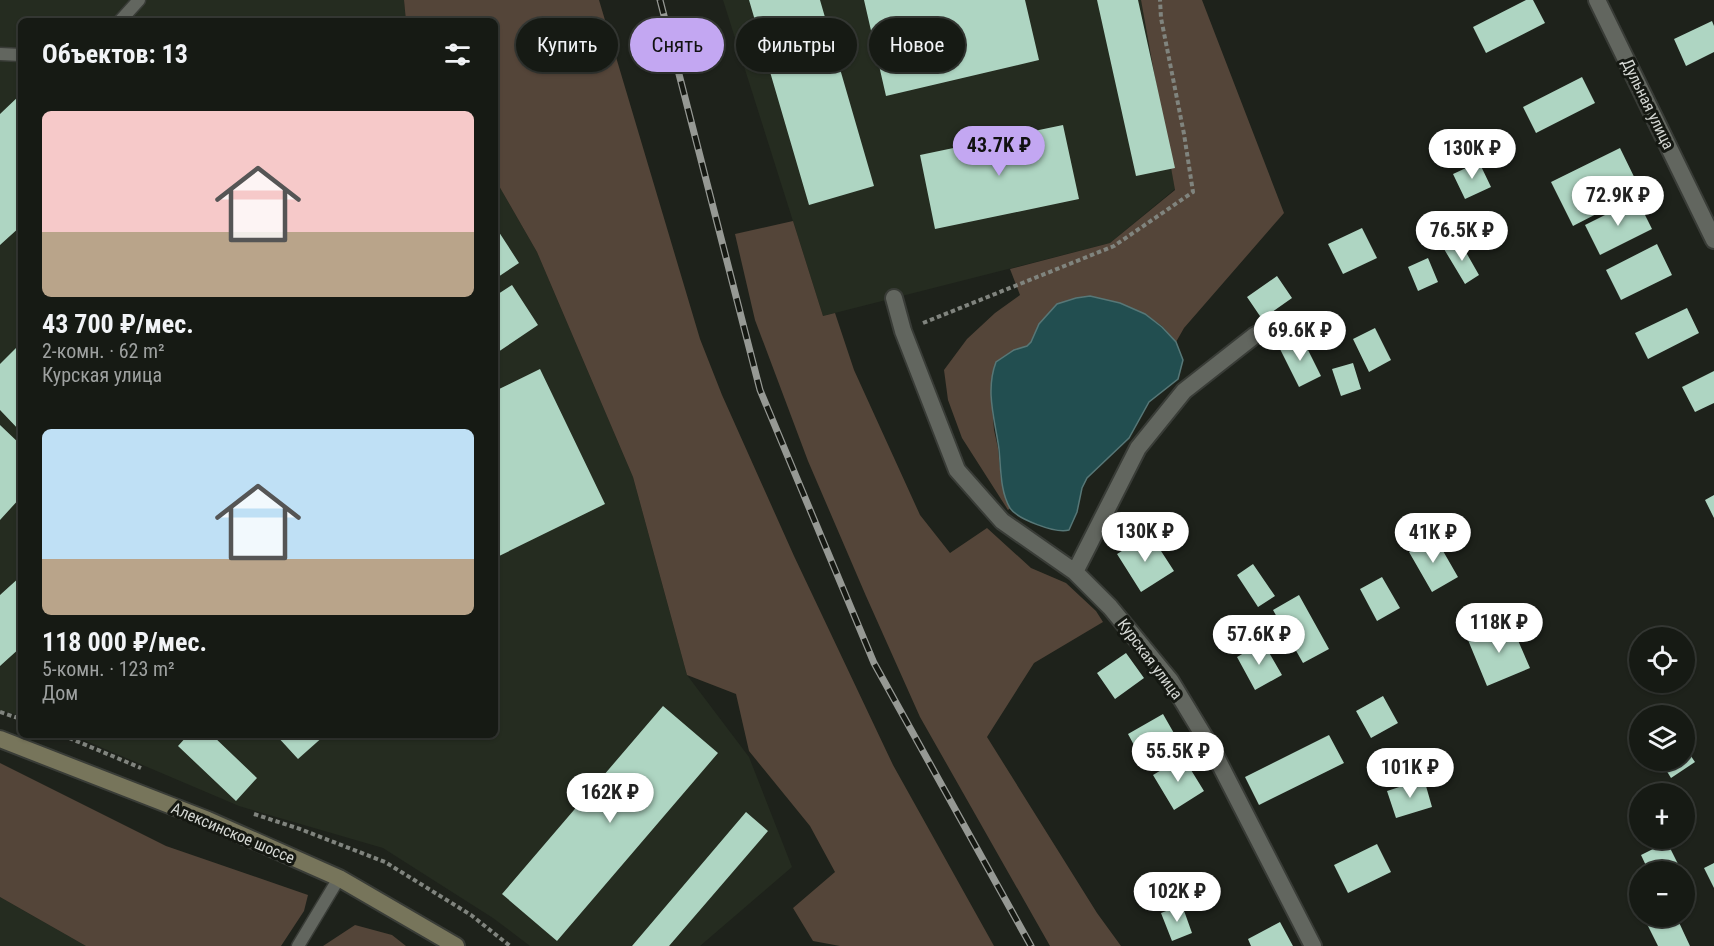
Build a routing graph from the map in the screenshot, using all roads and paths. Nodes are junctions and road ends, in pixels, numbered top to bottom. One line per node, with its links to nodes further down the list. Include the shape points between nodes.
1 (139, 0): 4 (lane)
2 (1160, 0): 10 (path, via 1193,192 1114,246)
3 (1597, 0): 7 (street, Дульная улица)
4 (123, 18)
5 (0, 54): 6 (lane)
6 (18, 55)
7 (1714, 240)
8 (894, 298): 10 (street, Курская улица)
9 (1311, 325): 11 (street, via 1296,321 1278,324 1254,336 1184,391 1138,448)
10 (903, 331): 11 (street, Курская улица, via 957,470 1002,521)
11 (1076, 572): 18 (street, Курская улица, via 1170,680 1213,751)
12 (0, 712): 13 (path)
13 (18, 718)
14 (0, 739): 15 (main road, Алексинское шоссе, via 208,820)
15 (339, 879): 16 (lane); 17 (main road, Алексинское шоссе)
16 (298, 946)
17 (456, 946)
18 (1313, 946)

